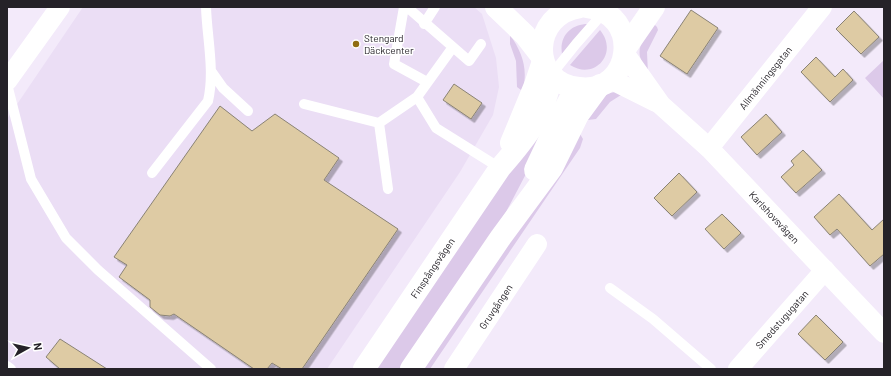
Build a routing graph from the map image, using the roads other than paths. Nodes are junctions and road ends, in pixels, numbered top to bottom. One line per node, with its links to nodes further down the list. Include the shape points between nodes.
1 (60, 7): 16 (street)
2 (206, 7): 15 (lane)
3 (405, 7): 10 (lane); 17 (lane, via 394,64)
4 (435, 7): 10 (lane)
5 (496, 7): 14 (main road)
6 (514, 7): 14 (main road, via 527,16)
7 (654, 7): 13 (main road)
8 (822, 7): 26 (street, Allmänningsgatan)
9 (588, 8): 13 (main road, via 613,18 624,38); 14 (lane, via 576,44); 14 (main road, Finspångsvägen, via 557,16)
10 (424, 24): 12 (lane)
11 (481, 44): 12 (lane, via 469,61)
12 (453, 47): 17 (lane)
13 (625, 51): 18 (main road, via 617,72); 23 (street, Karlshovsvägen)
14 (545, 57): 20 (main road, via 568,86); 27 (main road, Finspångsvägen, via 548,95 536,124)
15 (211, 71): 24 (lane, via 223,88); 28 (lane, via 208,101)
16 (7, 81)
17 (427, 82): 21 (lane)
18 (605, 82): 20 (main road, via 590,88); 23 (street, Karlshovsvägen); 30 (main road, via 578,114 552,168)
19 (7, 84): 37 (lane, via 31,179 66,238 98,270)
20 (578, 88): 30 (main road, via 563,109 534,174)
21 (417, 97): 25 (lane); 27 (lane, via 436,128)
22 (304, 104): 25 (lane)
23 (661, 105): 26 (street, Karlshovsvägen)
24 (248, 111)
25 (379, 123): 29 (lane)
26 (709, 148): 32 (street, Karlshovsvägen)
27 (500, 168): 38 (main road, Finspångsvägen)
28 (152, 173)
29 (388, 189)
30 (501, 237): 39 (main road)
31 (537, 244): 40 (street, Gruvgången)
32 (825, 270): 34 (street, Karlshovsvägen); 42 (street, Smedstugugatan)
33 (610, 288): 41 (lane, via 653,319)
34 (884, 333)
35 (7, 366): 36 (lane)
36 (11, 369)
37 (211, 369)
38 (364, 369)
39 (411, 369)
40 (454, 369)
41 (711, 369)
42 (738, 369)

